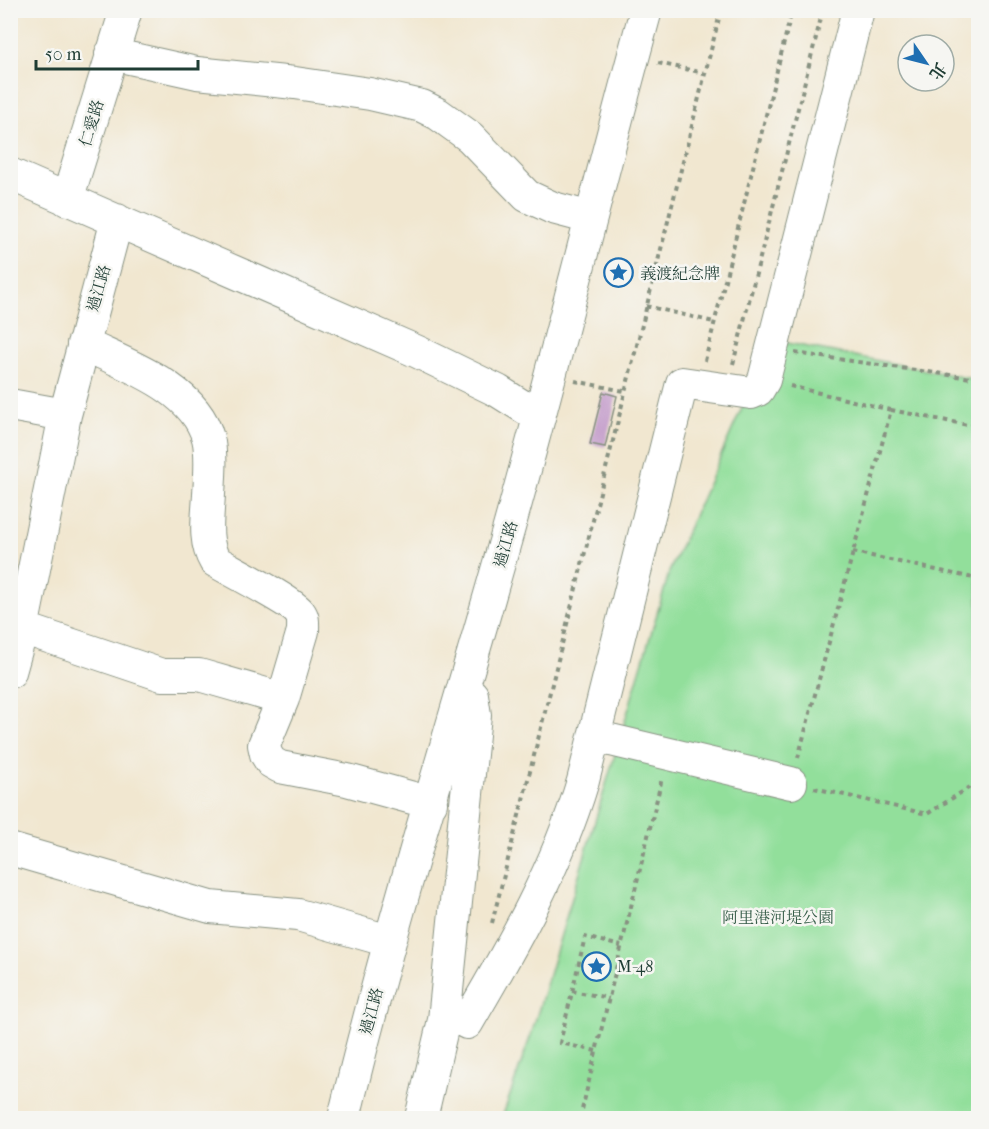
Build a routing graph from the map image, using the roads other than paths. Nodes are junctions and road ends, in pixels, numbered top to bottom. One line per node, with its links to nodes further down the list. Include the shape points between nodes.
1 (126, 10): 4 (street, 仁愛路)
2 (646, 10): 7 (street, 過江路)
3 (858, 10): 17 (street, via 758,390 751,393 682,383)
4 (111, 54): 6 (street, 仁愛路); 7 (street, via 197,73 370,94 422,106 470,137 527,196)
5 (10, 174): 6 (street)
6 (68, 200): 8 (street)
7 (591, 218): 12 (street, 過江路)
8 (117, 220): 9 (street, 過江路); 12 (street, via 418,352 498,391)
9 (83, 344): 11 (street, 過江路); 16 (street, via 181,396 197,416 208,439 208,550 215,561 295,608 303,620)
10 (10, 405): 11 (street)
11 (65, 415): 13 (street, 過江路)
12 (538, 416): 15 (street, 過江路)
13 (16, 626): 14 (street, 過江路); 16 (street, via 162,675 199,675)
14 (10, 672)
15 (468, 672): 19 (street, 過江路); 24 (street, via 475,715 439,1087)
16 (283, 699): 19 (street, via 264,745 271,762)
17 (594, 736): 18 (street); 22 (street, via 572,820 558,854)
18 (791, 783)
19 (431, 803): 21 (street, 過江路)
20 (10, 849): 21 (street, via 210,907 298,915)
21 (389, 941): 23 (street, 過江路)
22 (467, 1023)
23 (344, 1119)
24 (421, 1119)

